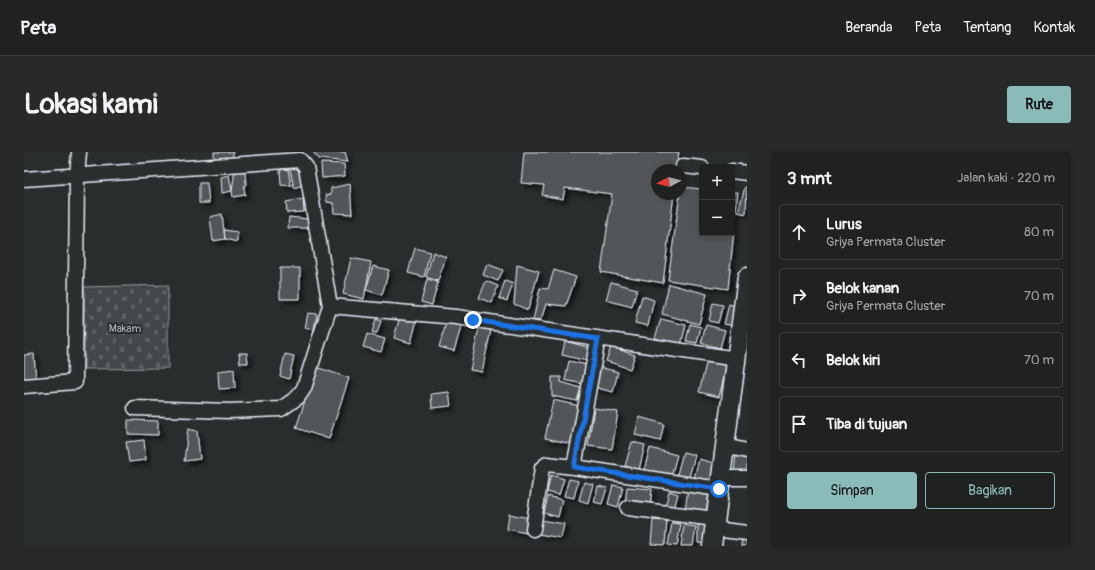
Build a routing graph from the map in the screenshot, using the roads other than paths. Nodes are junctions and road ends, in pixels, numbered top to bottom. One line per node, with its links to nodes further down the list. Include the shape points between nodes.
1 (79, 152): 7 (street)
2 (302, 156): 7 (street); 10 (street)
3 (687, 166): 4 (street)
4 (699, 168)
5 (735, 171): 6 (street)
6 (747, 173)
7 (77, 176): 8 (street); 13 (street, via 75,382)
8 (24, 179)
9 (747, 278): 12 (main road)
10 (330, 306): 11 (street, via 456,317); 14 (street, via 304,388 298,397 281,408 230,411)
11 (598, 339): 12 (street); 17 (street)
12 (737, 359): 15 (main road)
13 (24, 386)
14 (135, 408)
15 (725, 446): 16 (street); 19 (main road)
16 (747, 451)
17 (574, 467): 19 (street); 21 (street, via 550,464 542,468)
18 (747, 478): 19 (street)
19 (720, 483): 22 (main road)
20 (628, 508): 22 (street)
21 (533, 529)
22 (714, 531): 23 (street)
23 (747, 533)

